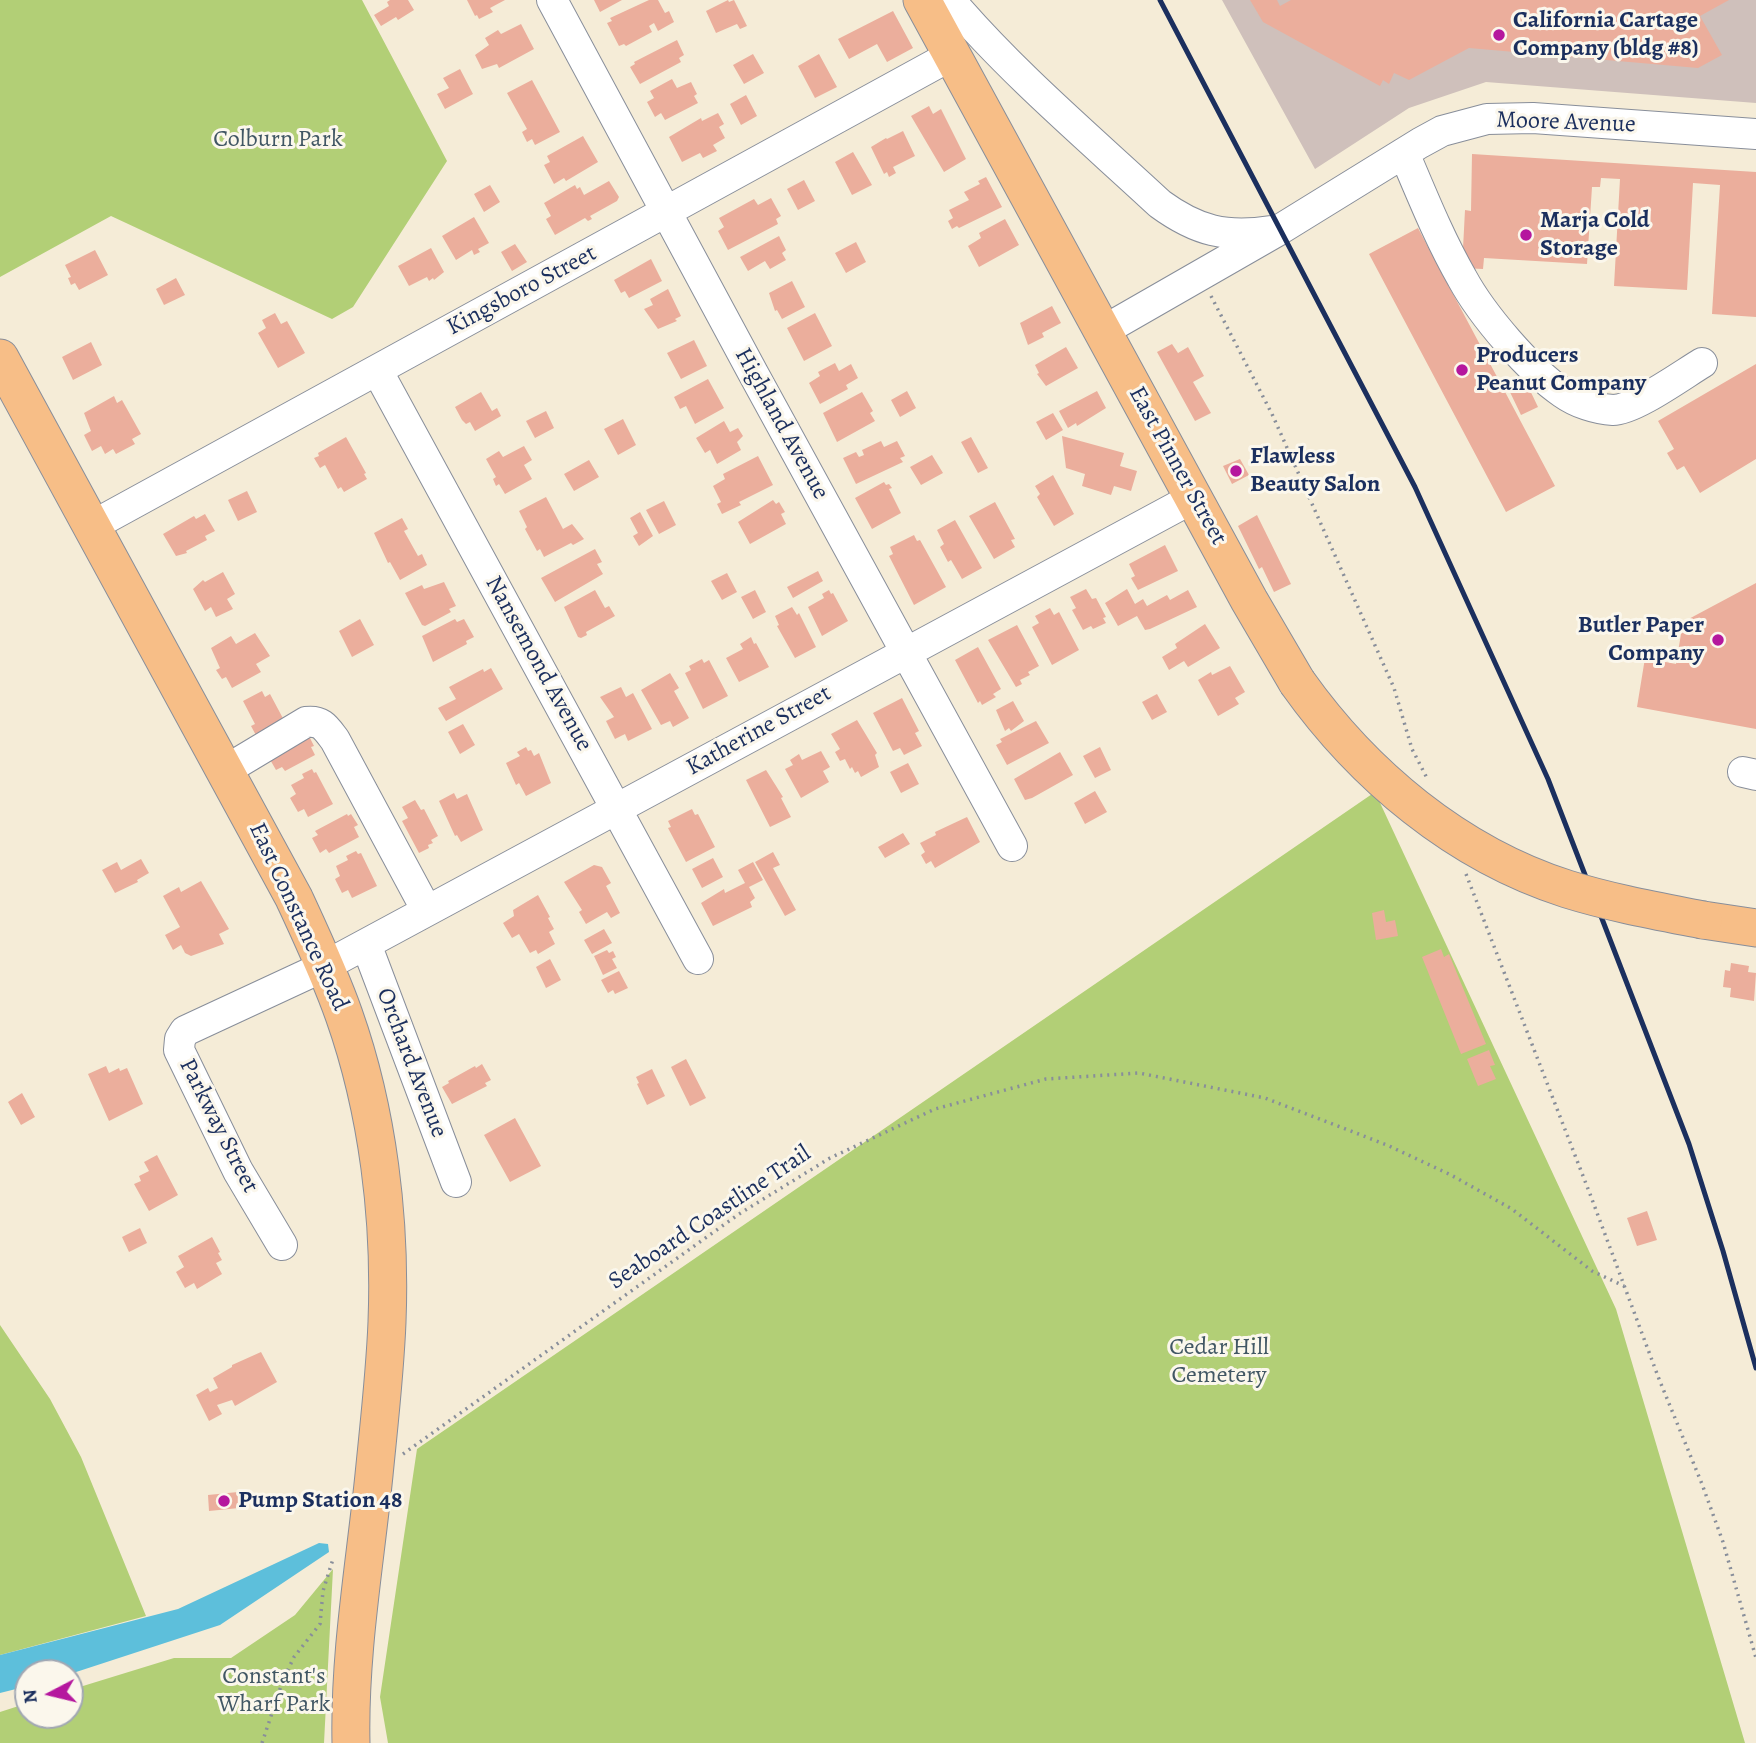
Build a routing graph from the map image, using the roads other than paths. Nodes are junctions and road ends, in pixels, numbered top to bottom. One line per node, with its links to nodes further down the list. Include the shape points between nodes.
1 (552, 0): 7 (street, Highland Avenue)
2 (922, 0): 4 (main road, East Pinner Street)
3 (950, 0): 8 (street, Moore Avenue, via 1066,117 1175,215 1215,232)
4 (952, 55): 7 (street, Kingsboro Street); 9 (main road, East Pinner Street)
5 (1756, 134): 6 (street, Moore Avenue, via 1533,118 1487,119 1442,131)
6 (1404, 153): 8 (street, Moore Avenue); 11 (street, via 1462,280 1512,345 1564,394 1588,406 1615,410 1638,402)
7 (667, 212): 12 (street, Kingsboro Street); 15 (street, Highland Avenue)
8 (1279, 230): 9 (street, Moore Avenue)
9 (1103, 331): 13 (main road, East Pinner Street)
10 (0, 358): 14 (main road, East Constance Road)
11 (1702, 363)
12 (377, 370): 14 (street, Kingsboro Street); 17 (street, Nansemond Avenue)
13 (1195, 497): 15 (street, Katherine Street); 20 (main road, East Pinner Street, bridge, via 1297,681 1339,737 1428,817 1478,849 1566,889)
14 (92, 526): 16 (main road, East Constance Road)
15 (905, 651): 17 (street, Katherine Street); 18 (street, Highland Avenue)
16 (226, 770): 19 (street, via 306,722 324,724); 23 (main road, East Constance Road)
17 (617, 808): 19 (street, Katherine Street); 22 (street, Nansemond Avenue)
18 (1012, 846)
19 (427, 911): 21 (street, Katherine Street)
20 (1756, 928)
21 (366, 944): 23 (street, Katherine Street); 24 (street, Orchard Avenue)
22 (698, 959)
23 (326, 966): 25 (street, Parkway Street, via 208,1019 185,1031 180,1039 179,1050 212,1122); 26 (main road, East Constance Road, via 363,1078 384,1206 387,1258 387,1323 353,1663)
24 (456, 1182)
25 (282, 1245)
26 (351, 1743)

